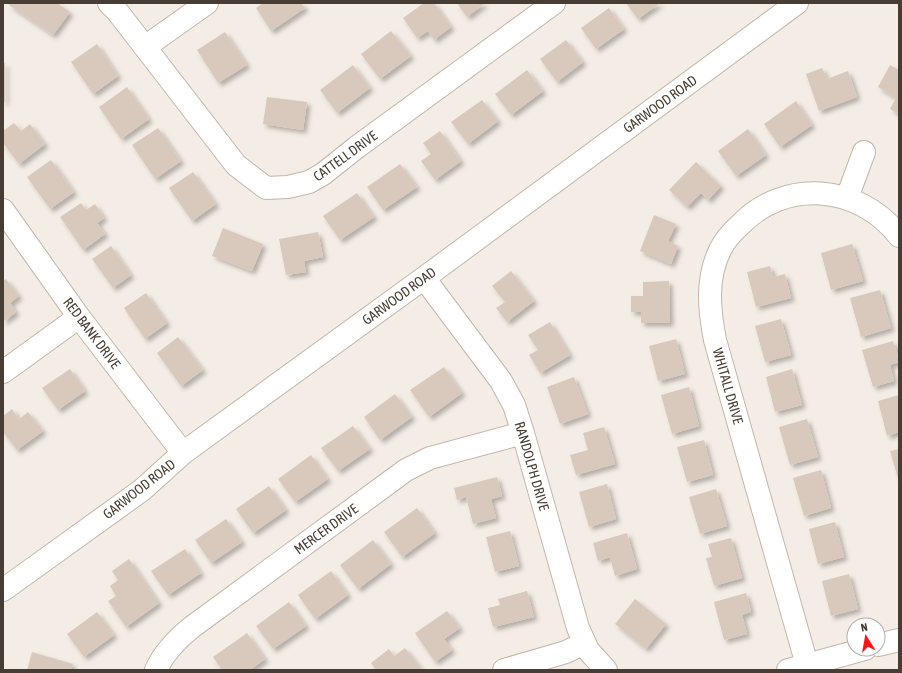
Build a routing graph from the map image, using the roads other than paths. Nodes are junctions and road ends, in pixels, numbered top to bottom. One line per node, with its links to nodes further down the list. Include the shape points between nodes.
1 (109, 3): 5 (street, CATTELL DRIVE)
2 (207, 3): 5 (street)
3 (554, 3): 5 (street, CATTELL DRIVE, via 323,174 309,182 288,187 266,188 236,165)
4 (797, 3): 10 (street, GARWOOD ROAD)
5 (145, 47)
6 (864, 152): 7 (street)
7 (847, 198): 9 (street, WHITALL DRIVE, via 872,211); 20 (street, WHITALL DRIVE, via 826,194 794,194 780,198 748,216 727,238 720,251 710,292 715,340)
8 (3, 210): 11 (street, RED BANK DRIVE)
9 (899, 236)
10 (424, 278): 13 (street, RANDOLPH DRIVE, via 501,381 514,405); 14 (street, GARWOOD ROAD)
11 (79, 317): 12 (street); 14 (street, RED BANK DRIVE)
12 (3, 372)
13 (523, 433): 17 (street, RANDOLPH DRIVE); 21 (street, MERCER DRIVE, via 430,458 406,470 192,627 172,644)
14 (184, 453): 15 (street, GARWOOD ROAD, via 142,490)
15 (3, 590)
16 (899, 640): 18 (street)
17 (584, 643): 22 (street, via 566,652); 23 (street, RANDOLPH DRIVE, via 592,656)
18 (886, 643)
19 (846, 654): 20 (street)
20 (797, 667)
21 (156, 670)
22 (504, 670)
23 (606, 670)

